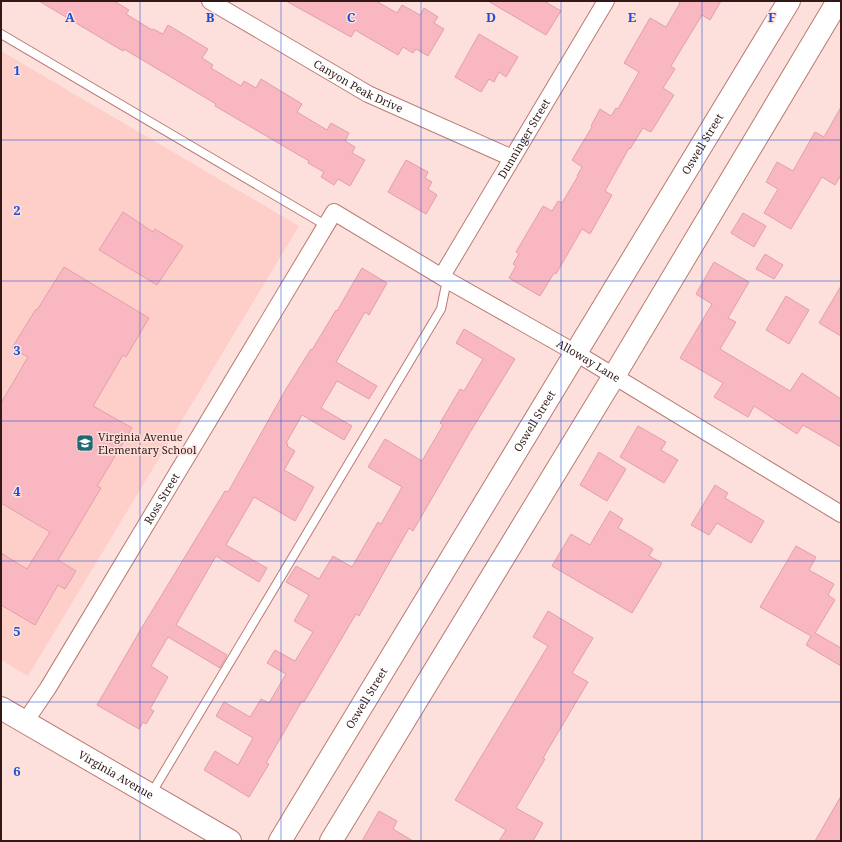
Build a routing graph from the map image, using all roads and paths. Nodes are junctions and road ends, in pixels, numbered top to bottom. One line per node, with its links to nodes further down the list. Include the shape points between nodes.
1 (210, 1): 6 (street, Canyon Peak Drive, via 368,94)
2 (606, 1): 6 (street, Dunninger Street)
3 (790, 1): 9 (main road, Oswell Street)
4 (838, 1): 10 (main road)
5 (1, 34): 7 (lane)
6 (512, 158): 8 (street, Dunninger Street)
7 (330, 219): 8 (street, Alloway Lane); 13 (street, Ross Street, via 48,688)
8 (445, 278): 9 (street, Alloway Lane); 14 (lane, via 441,309)
9 (576, 353): 10 (street, Alloway Lane); 16 (main road, Oswell Street)
10 (614, 376): 11 (street, Alloway Lane); 17 (main road)
11 (841, 514)
12 (1, 708): 13 (main road, Virginia Avenue)
13 (25, 722): 14 (main road, Virginia Avenue)
14 (150, 795): 15 (main road, Virginia Avenue)
15 (230, 841)
16 (280, 841)
17 (331, 841)

